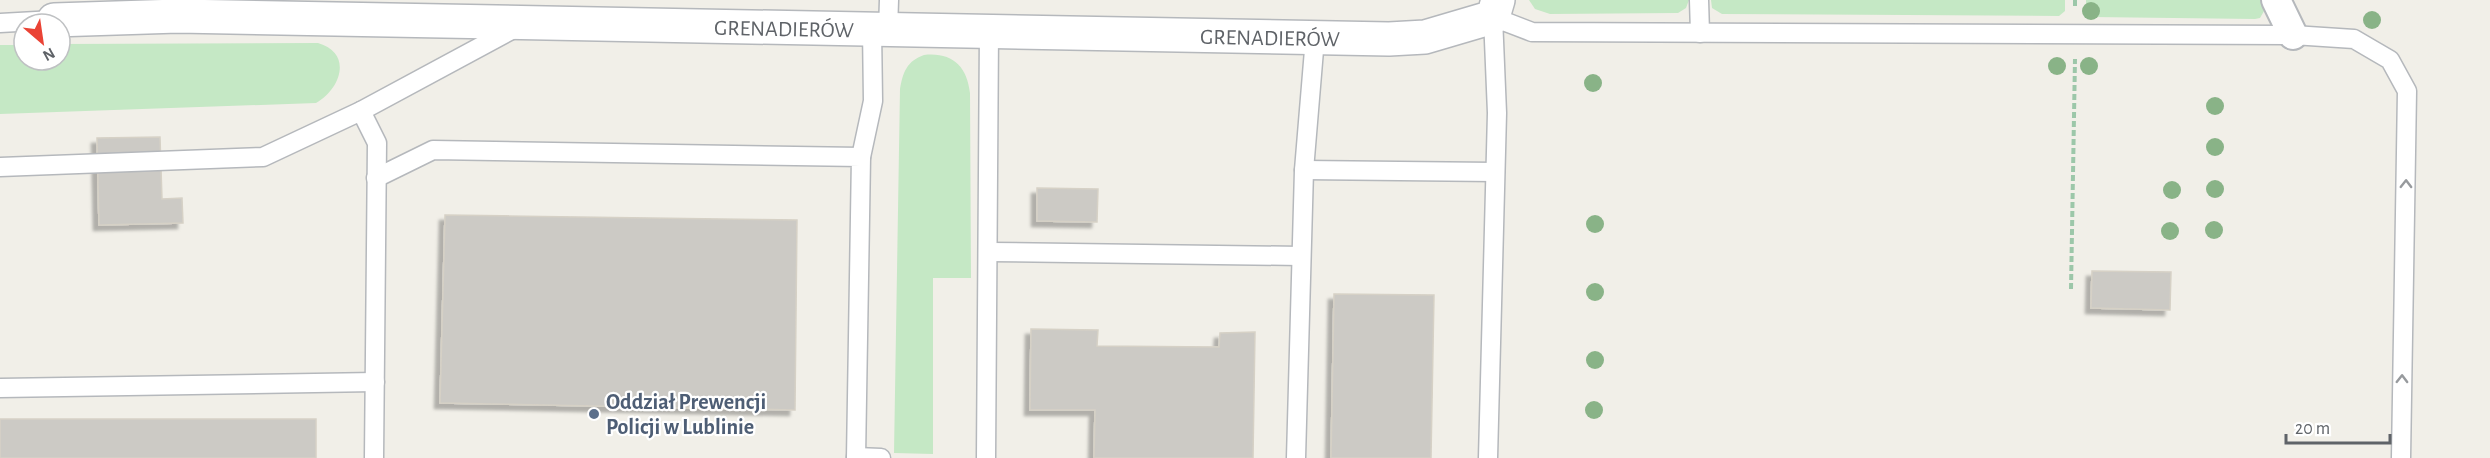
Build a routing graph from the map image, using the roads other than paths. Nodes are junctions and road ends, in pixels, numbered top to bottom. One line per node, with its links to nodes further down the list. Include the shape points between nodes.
1 (1699, 0): 9 (lane)
2 (2276, 0): 10 (street)
3 (179, 8): 5 (street, GRENADIERÓW); 7 (street, GRENADIERÓW)
4 (1495, 8): 9 (lane, via 1532,32); 11 (street, GRENADIERÓW, via 1425,37); 16 (lane)
5 (72, 18)
6 (883, 20): 7 (street, GRENADIERÓW); 8 (street, GRENADIERÓW); 13 (lane)
7 (524, 23): 12 (lane)
8 (989, 31): 11 (street, GRENADIERÓW); 18 (lane)
9 (1700, 33): 10 (lane)
10 (2293, 35): 28 (lane, one-way to 10, via 2408,91 2390,60 2354,39)
11 (1315, 38): 15 (lane)
12 (361, 111): 14 (lane, via 262,157); 17 (lane, via 377,143)
13 (861, 157): 17 (lane, via 432,150); 23 (lane)
14 (0, 167)
15 (1304, 170): 16 (lane); 19 (lane)
16 (1495, 171): 27 (lane)
17 (376, 178): 20 (lane)
18 (989, 252): 19 (lane); 25 (lane)
19 (1301, 256): 26 (lane)
20 (375, 382): 21 (lane); 22 (lane)
21 (0, 388)
22 (374, 458)
23 (856, 458): 24 (lane)
24 (881, 458)
25 (986, 458)
26 (1296, 458)
27 (1488, 458)
28 (2401, 458)

